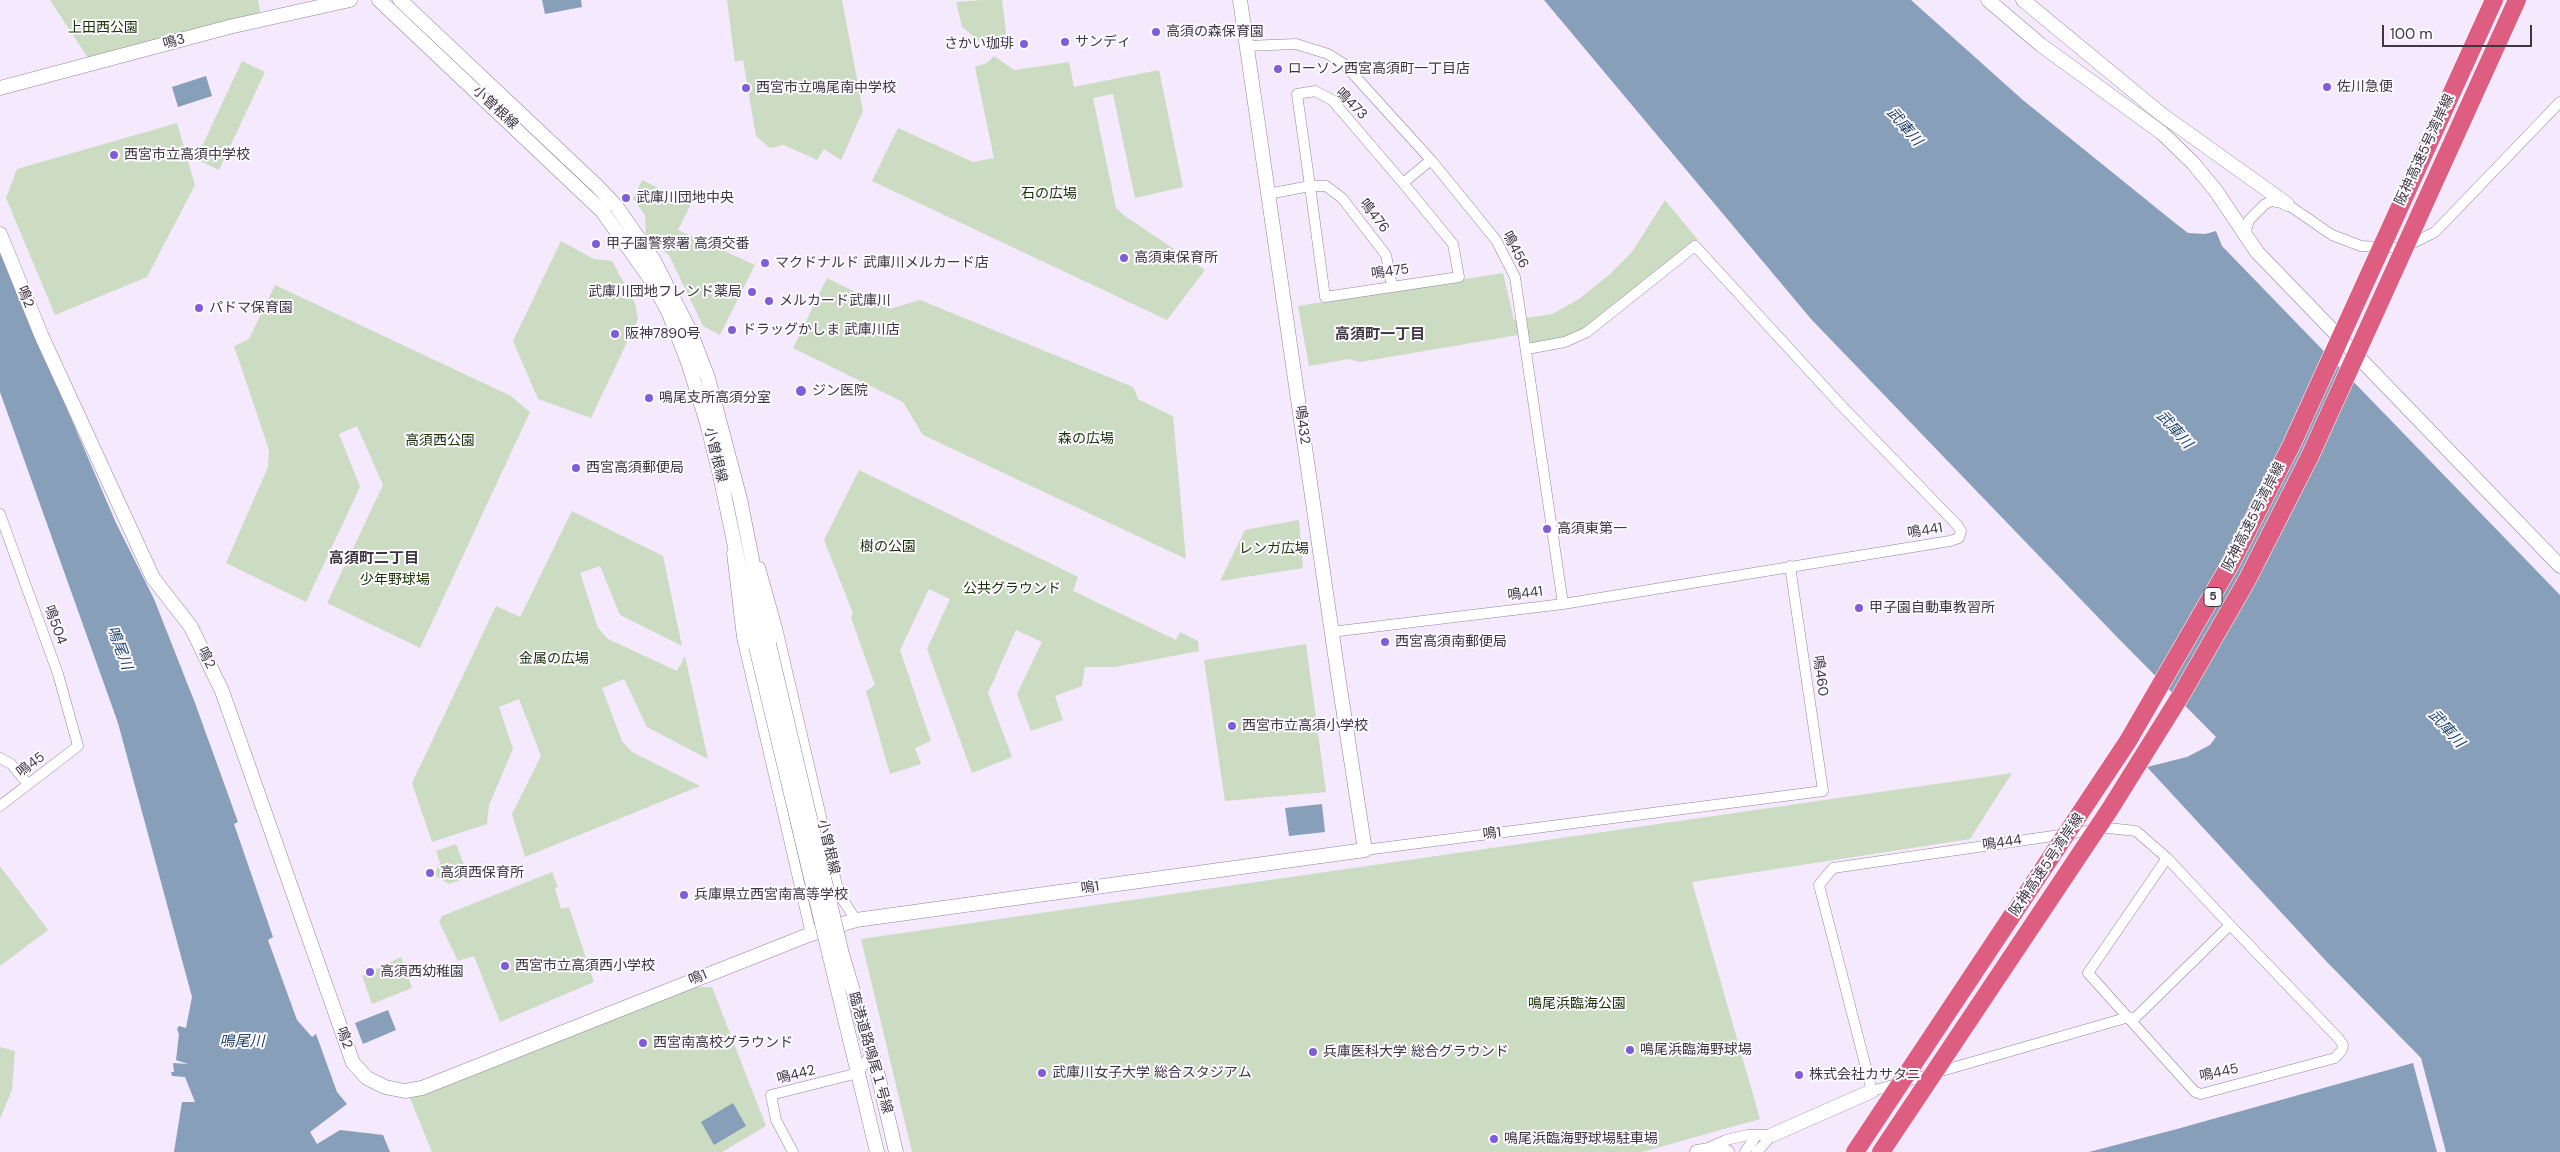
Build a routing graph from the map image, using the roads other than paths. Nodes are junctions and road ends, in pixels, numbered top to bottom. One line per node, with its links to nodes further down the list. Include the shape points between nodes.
1 (350, 0): 10 (street, 鳴3)
2 (379, 0): 23 (street, 小曽根線, via 568,177 602,211 627,245 668,311 688,362 707,423)
3 (400, 0): 21 (street, 小曽根線, via 598,186 635,231 672,293 690,332 708,378)
4 (1240, 0): 9 (street, 鳴432)
5 (2023, 0): 16 (street, via 2161,114)
6 (2494, 0): 40 (highway, 阪神高速5号湾岸線 / 5, bridge, via 2291,446 2232,564 2128,741)
7 (2517, 0): 57 (highway, 阪神高速5号湾岸線 / 5, bridge, via 2310,456 2247,580 2120,793)
8 (1989, 1): 18 (street, via 2062,61 2162,133 2193,163)
9 (1246, 46): 12 (street, 鳴456, via 1296,44 1328,54 1358,78); 15 (street, 鳴432)
10 (0, 88)
11 (2560, 102): 16 (street, via 2435,232 2403,248 2361,246 2332,235)
12 (1431, 160): 13 (street); 20 (street, 鳴456, via 1496,240 1515,277)
13 (1403, 183): 14 (street, 鳴473, via 1332,100 1315,91 1297,94); 19 (street, 鳴475, via 1453,244 1459,277)
14 (1310, 186): 15 (street); 19 (street, 鳴476, via 1326,186 1342,198 1386,255); 19 (street, 鳴475, via 1325,297)
15 (1268, 194): 27 (street, 鳴432)
16 (2287, 204): 18 (street, via 2272,200 2249,220 2246,231)
17 (0, 234): 44 (street, 鳴2, via 46,346 153,578 191,626 222,691 353,1063 367,1078)
18 (2249, 242): 25 (street)
19 (1392, 286)
20 (1527, 349): 24 (street, 鳴441, via 1565,342 1587,332 1695,246 1961,531 1959,538 1950,541); 26 (street, 鳴456)
21 (740, 499): 28 (street); 36 (street, 小曽根線, via 777,628 839,894)
22 (0, 514): 29 (street, 鳴504, via 58,674)
23 (731, 526): 28 (street); 38 (street, 小曽根線, via 732,568 742,637)
24 (1790, 566): 26 (street, 鳴441); 32 (street, 鳴460)
25 (2560, 566)
26 (1562, 604): 27 (street, 鳴441)
27 (1332, 632): 34 (street, 鳴432)
28 (762, 646): 39 (street, bridge)
29 (78, 746): 31 (street, 鳴45)
30 (0, 758): 31 (street, via 11,764)
31 (28, 784): 33 (street, 鳴45)
32 (1823, 791): 34 (street, 鳴1)
33 (0, 806)
34 (1365, 850): 36 (street, 鳴1)
35 (2167, 858): 37 (street, 鳴444); 41 (street, 鳴445, via 2088,973); 45 (street, 鳴444, via 2136,831 2108,828 1833,868 1819,885)
36 (856, 920): 38 (street, 鳴1)
37 (2230, 925): 41 (street); 41 (street, 鳴445, via 2339,1039 2343,1045 2340,1054 2201,1094 2195,1092)
38 (811, 934): 44 (street, 鳴1, via 422,1088 405,1091)
39 (836, 956): 42 (street, 臨港道路鳴尾１号線); 43 (street, 臨港道路鳴尾１号線)
40 (1966, 987): 55 (highway, 5, bridge); 56 (highway, 阪神高速5号湾岸線 / 5, bridge)
41 (2130, 1019): 45 (street)
42 (871, 1054): 43 (street); 51 (street, 臨港道路鳴尾１号線)
43 (858, 1074): 49 (street, 鳴442, via 771,1095 776,1120); 50 (street, 臨港道路鳴尾１号線)
44 (385, 1088)
45 (1872, 1091): 47 (street)
46 (1757, 1135): 47 (street); 48 (street, via 1726,1140); 53 (street)
47 (1772, 1135): 54 (street)
48 (1701, 1151): 52 (street)
49 (793, 1152)
50 (877, 1152)
51 (896, 1152)
52 (1727, 1152)
53 (1745, 1152)
54 (1758, 1152)
55 (1845, 1152)
56 (1855, 1152)
57 (1881, 1152)

